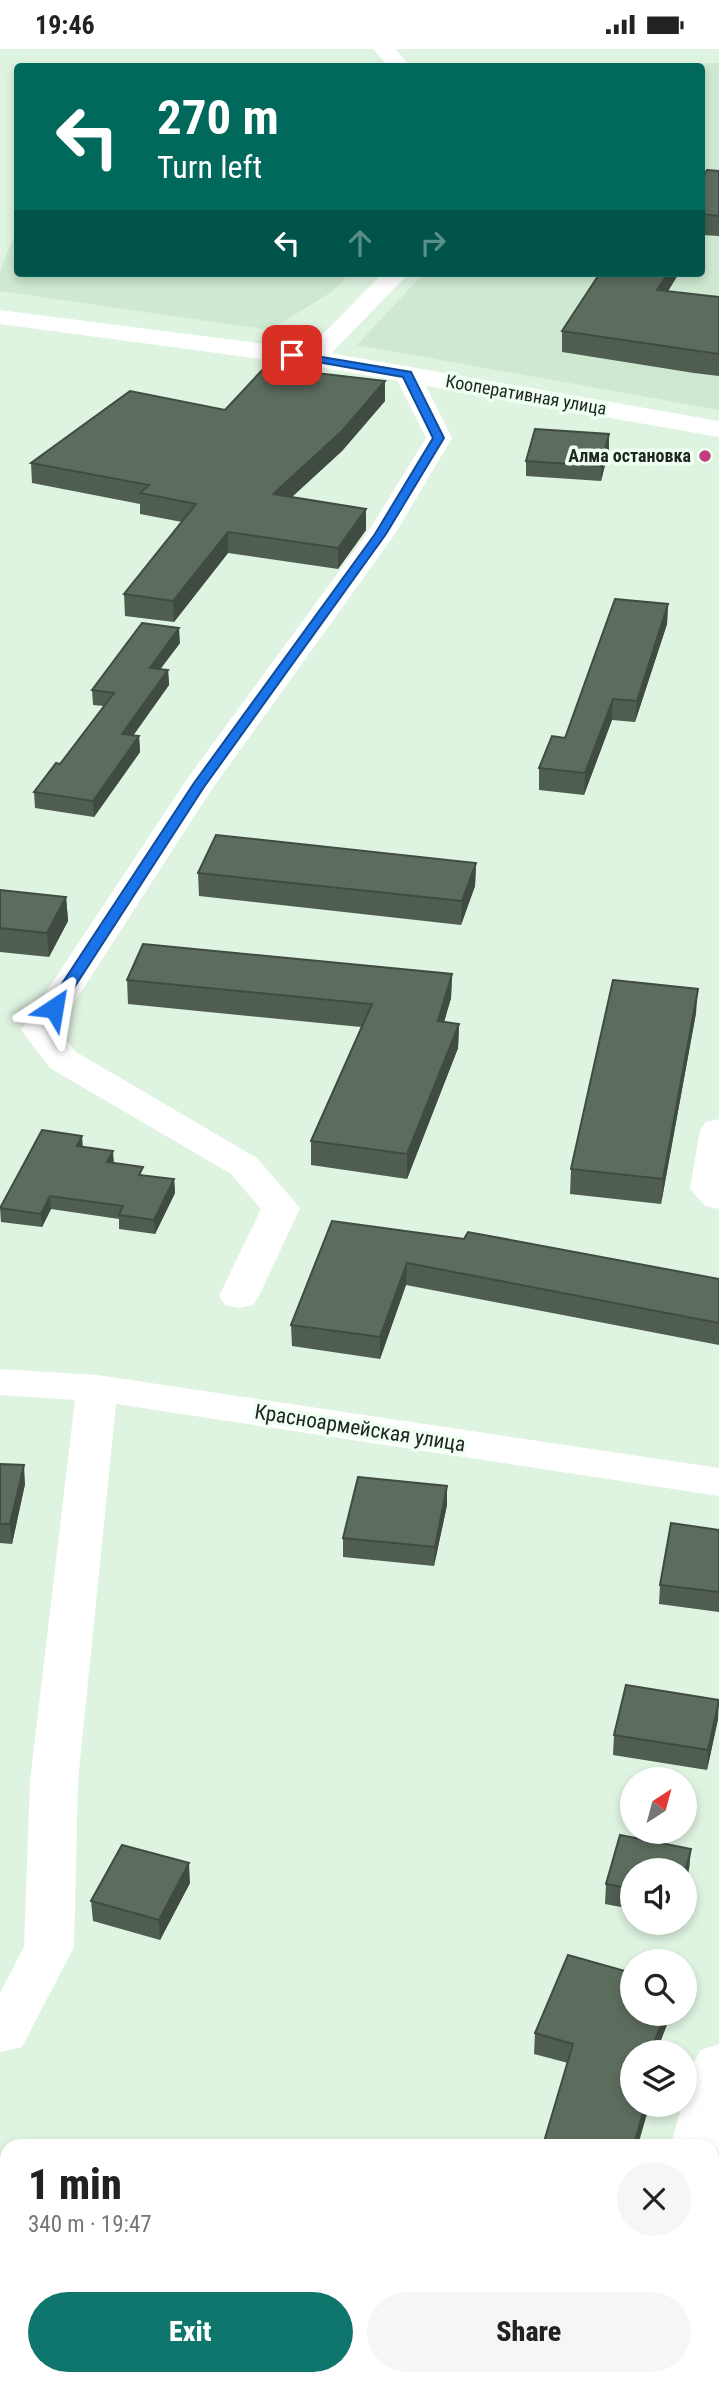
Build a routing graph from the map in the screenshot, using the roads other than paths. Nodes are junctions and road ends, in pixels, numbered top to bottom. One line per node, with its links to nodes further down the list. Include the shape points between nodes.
1 (383, 49): 2 (street)
2 (397, 63)
3 (393, 277): 5 (street)
4 (0, 317): 5 (street, Кооперативная улица)
5 (313, 358): 6 (street, Кооперативная улица)
6 (407, 374): 7 (street, Кооперативная улица); 10 (street, via 439,438 381,534 198,786 39,1030 63,1060 244,1166 281,1208)
7 (719, 429)
8 (719, 1130): 9 (street, via 709,1189)
9 (719, 1198)
10 (239, 1296)
11 (0, 1382): 12 (street, Красноармейская улица)
12 (97, 1388): 13 (street, Красноармейская улица); 14 (street, via 54,1781 49,1947 4,2033)
13 (719, 1482)
14 (0, 2032)
15 (719, 2064): 16 (street)
16 (699, 2139)

